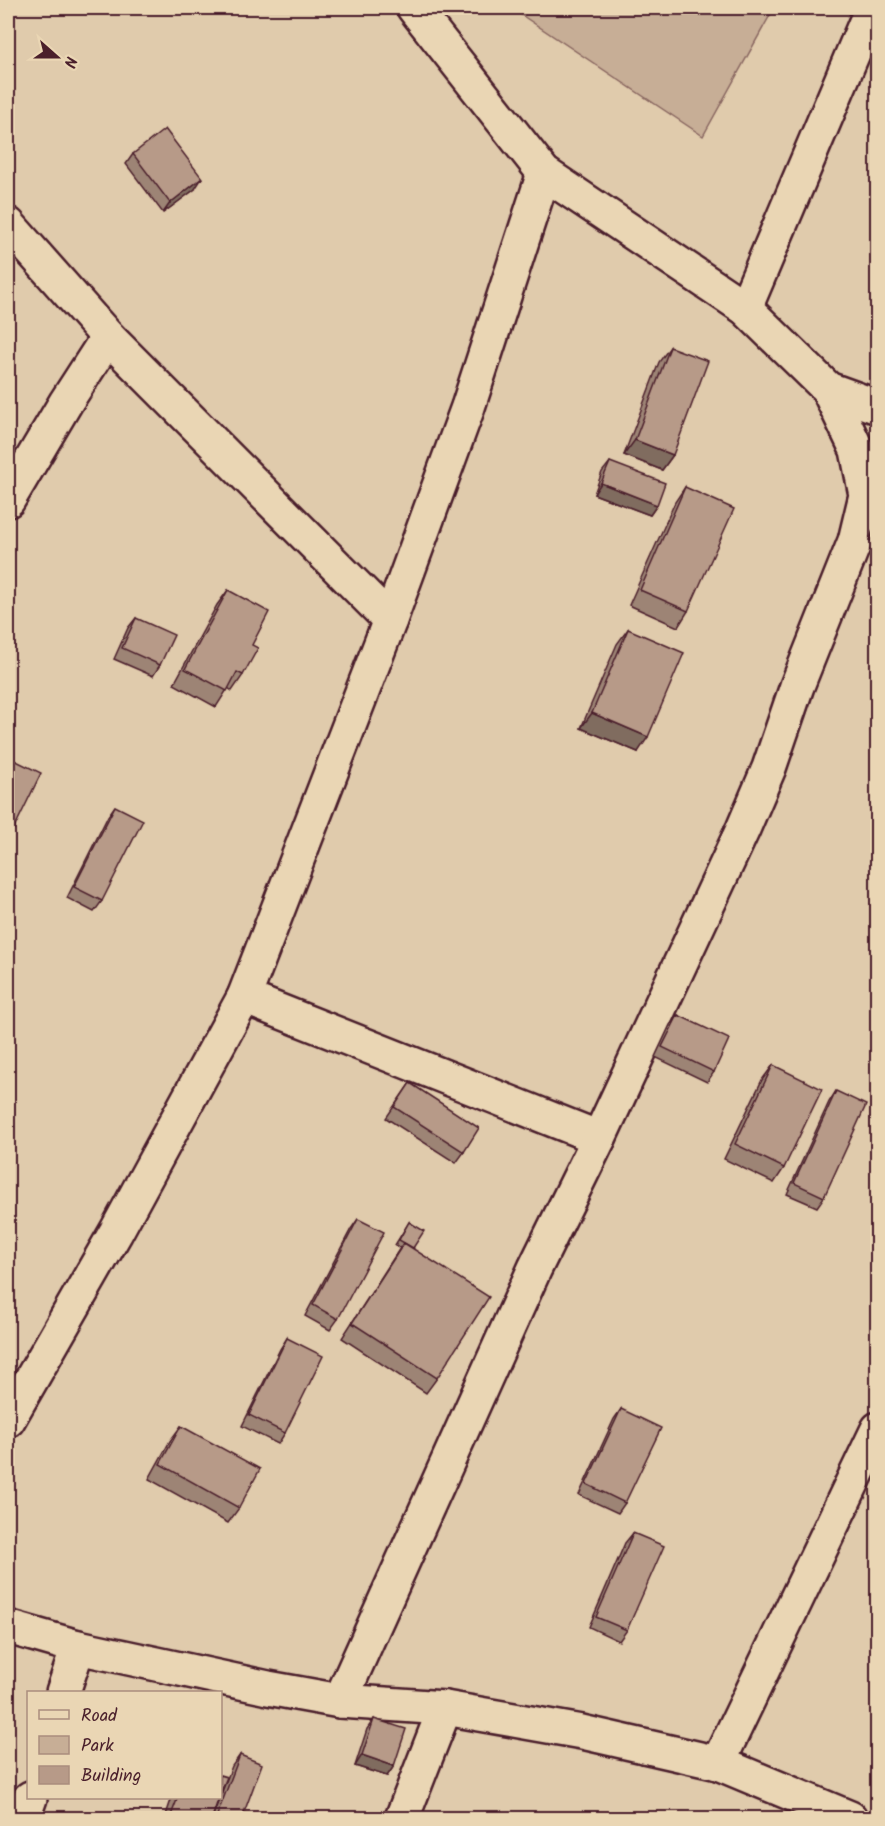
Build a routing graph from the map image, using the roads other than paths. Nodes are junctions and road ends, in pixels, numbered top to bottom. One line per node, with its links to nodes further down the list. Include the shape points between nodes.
1 (414, 8): 3 (street)
2 (872, 8): 5 (street)
3 (544, 173): 5 (street); 10 (street, via 468,407)
4 (8, 224): 6 (street)
5 (745, 308): 7 (street)
6 (108, 337): 9 (street); 10 (street)
7 (828, 389): 8 (street); 12 (street, via 857,450 866,495 855,541 743,829)
8 (878, 407)
9 (8, 500)
10 (390, 620): 11 (street)
11 (244, 997): 12 (street); 13 (street)
12 (598, 1138): 18 (street, via 535,1268)
13 (8, 1420)
14 (878, 1429): 20 (street)
15 (8, 1627): 16 (street)
16 (78, 1647): 17 (street); 18 (street)
17 (63, 1691)
18 (340, 1701): 19 (street)
19 (445, 1708): 20 (street, via 582,1732); 23 (street)
20 (718, 1763): 24 (street)
21 (29, 1799): 22 (street)
22 (23, 1818)
23 (402, 1818)
24 (850, 1818)

